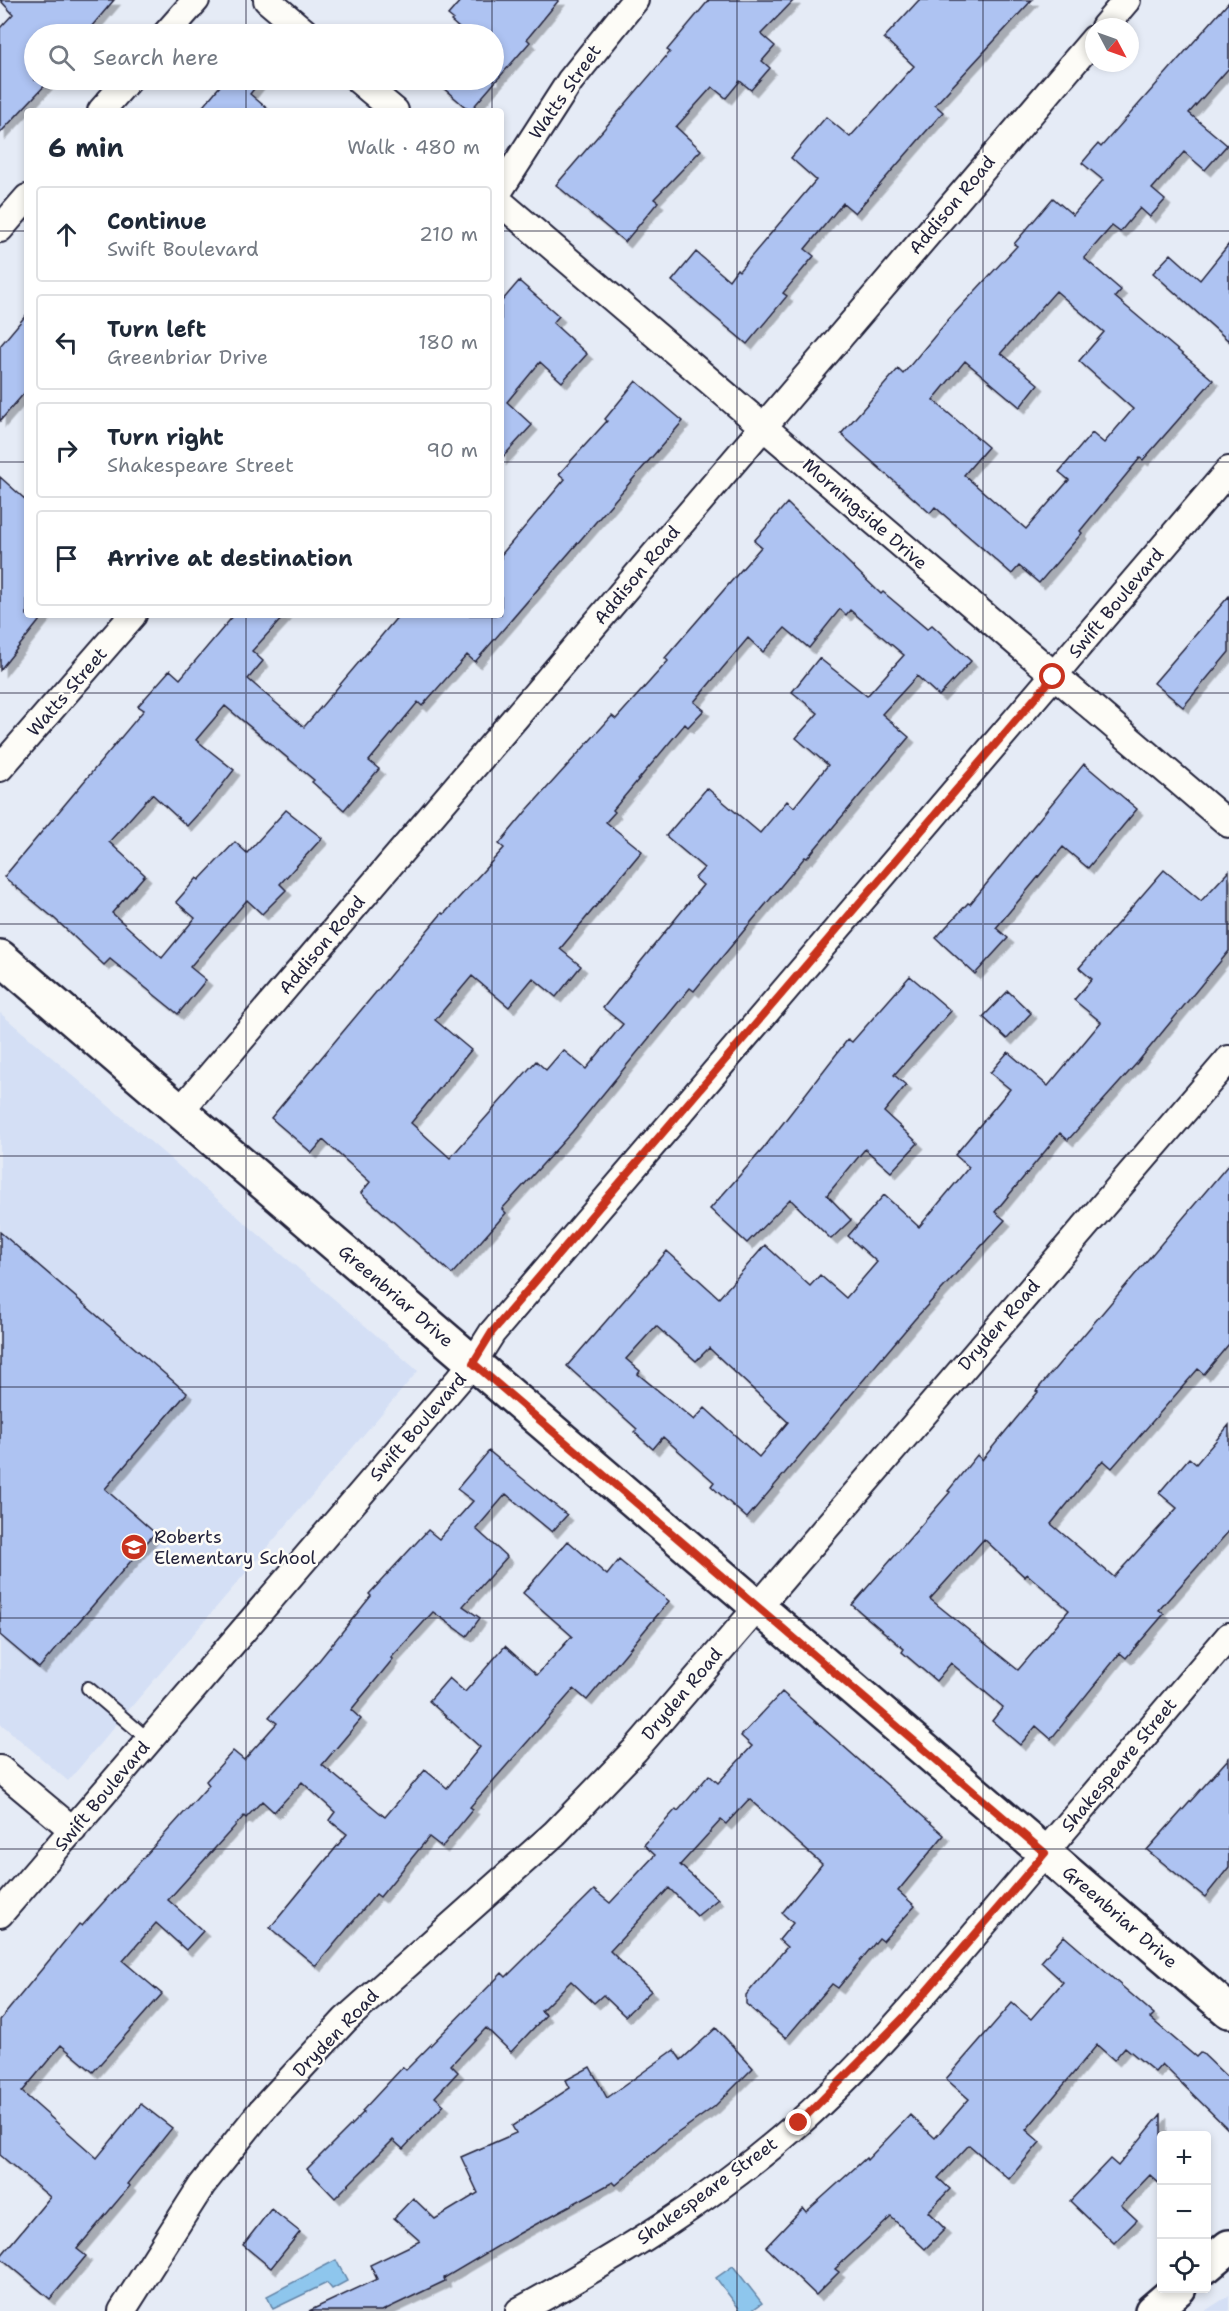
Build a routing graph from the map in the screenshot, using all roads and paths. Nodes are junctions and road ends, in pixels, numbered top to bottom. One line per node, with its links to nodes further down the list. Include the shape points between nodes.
1 (196, 0): 6 (street)
2 (267, 0): 7 (street)
3 (635, 0): 13 (street, Watts Street, via 570,81)
4 (1127, 0): 5 (street)
5 (1112, 18)
6 (175, 24)
7 (295, 24)
8 (1085, 50): 17 (street, Addison Road)
9 (119, 90): 11 (street)
10 (370, 90): 12 (street)
11 (104, 108)
12 (391, 108)
13 (504, 183)
14 (24, 201): 16 (street)
15 (504, 206): 17 (street, Morningside Drive)
16 (0, 229)
17 (764, 426): 20 (street, Morningside Drive); 25 (street, Addison Road)
18 (1229, 470): 20 (street, Swift Boulevard)
19 (130, 618): 21 (street, Watts Street)
20 (1053, 677): 22 (street, Morningside Drive); 26 (street, Swift Boulevard, via 492,1332)
21 (0, 768)
22 (1229, 824)
23 (0, 957): 25 (main road, Greenbriar Drive)
24 (1229, 1059): 27 (street, Dryden Road)
25 (180, 1111): 26 (main road, Greenbriar Drive)
26 (473, 1363): 27 (main road, Greenbriar Drive); 30 (street, Swift Boulevard)
27 (757, 1606): 33 (main road, Greenbriar Drive); 39 (street, Dryden Road, via 635,1750 563,1825 345,2020 261,2111 202,2185)
28 (1229, 1636): 33 (street, Shakespeare Street)
29 (88, 1688): 30 (lane)
30 (149, 1740): 32 (street, Swift Boulevard)
31 (0, 1769): 32 (street)
32 (73, 1830): 34 (street, Swift Boulevard)
33 (1045, 1853): 35 (main road, Greenbriar Drive); 40 (street, Shakespeare Street, via 905,2016 799,2123 657,2229)
34 (0, 1914)
35 (1225, 2000)
36 (1229, 2247): 37 (main road)
37 (1211, 2262)
38 (1174, 2293): 41 (main road)
39 (122, 2311)
40 (519, 2311)
41 (1152, 2311)

